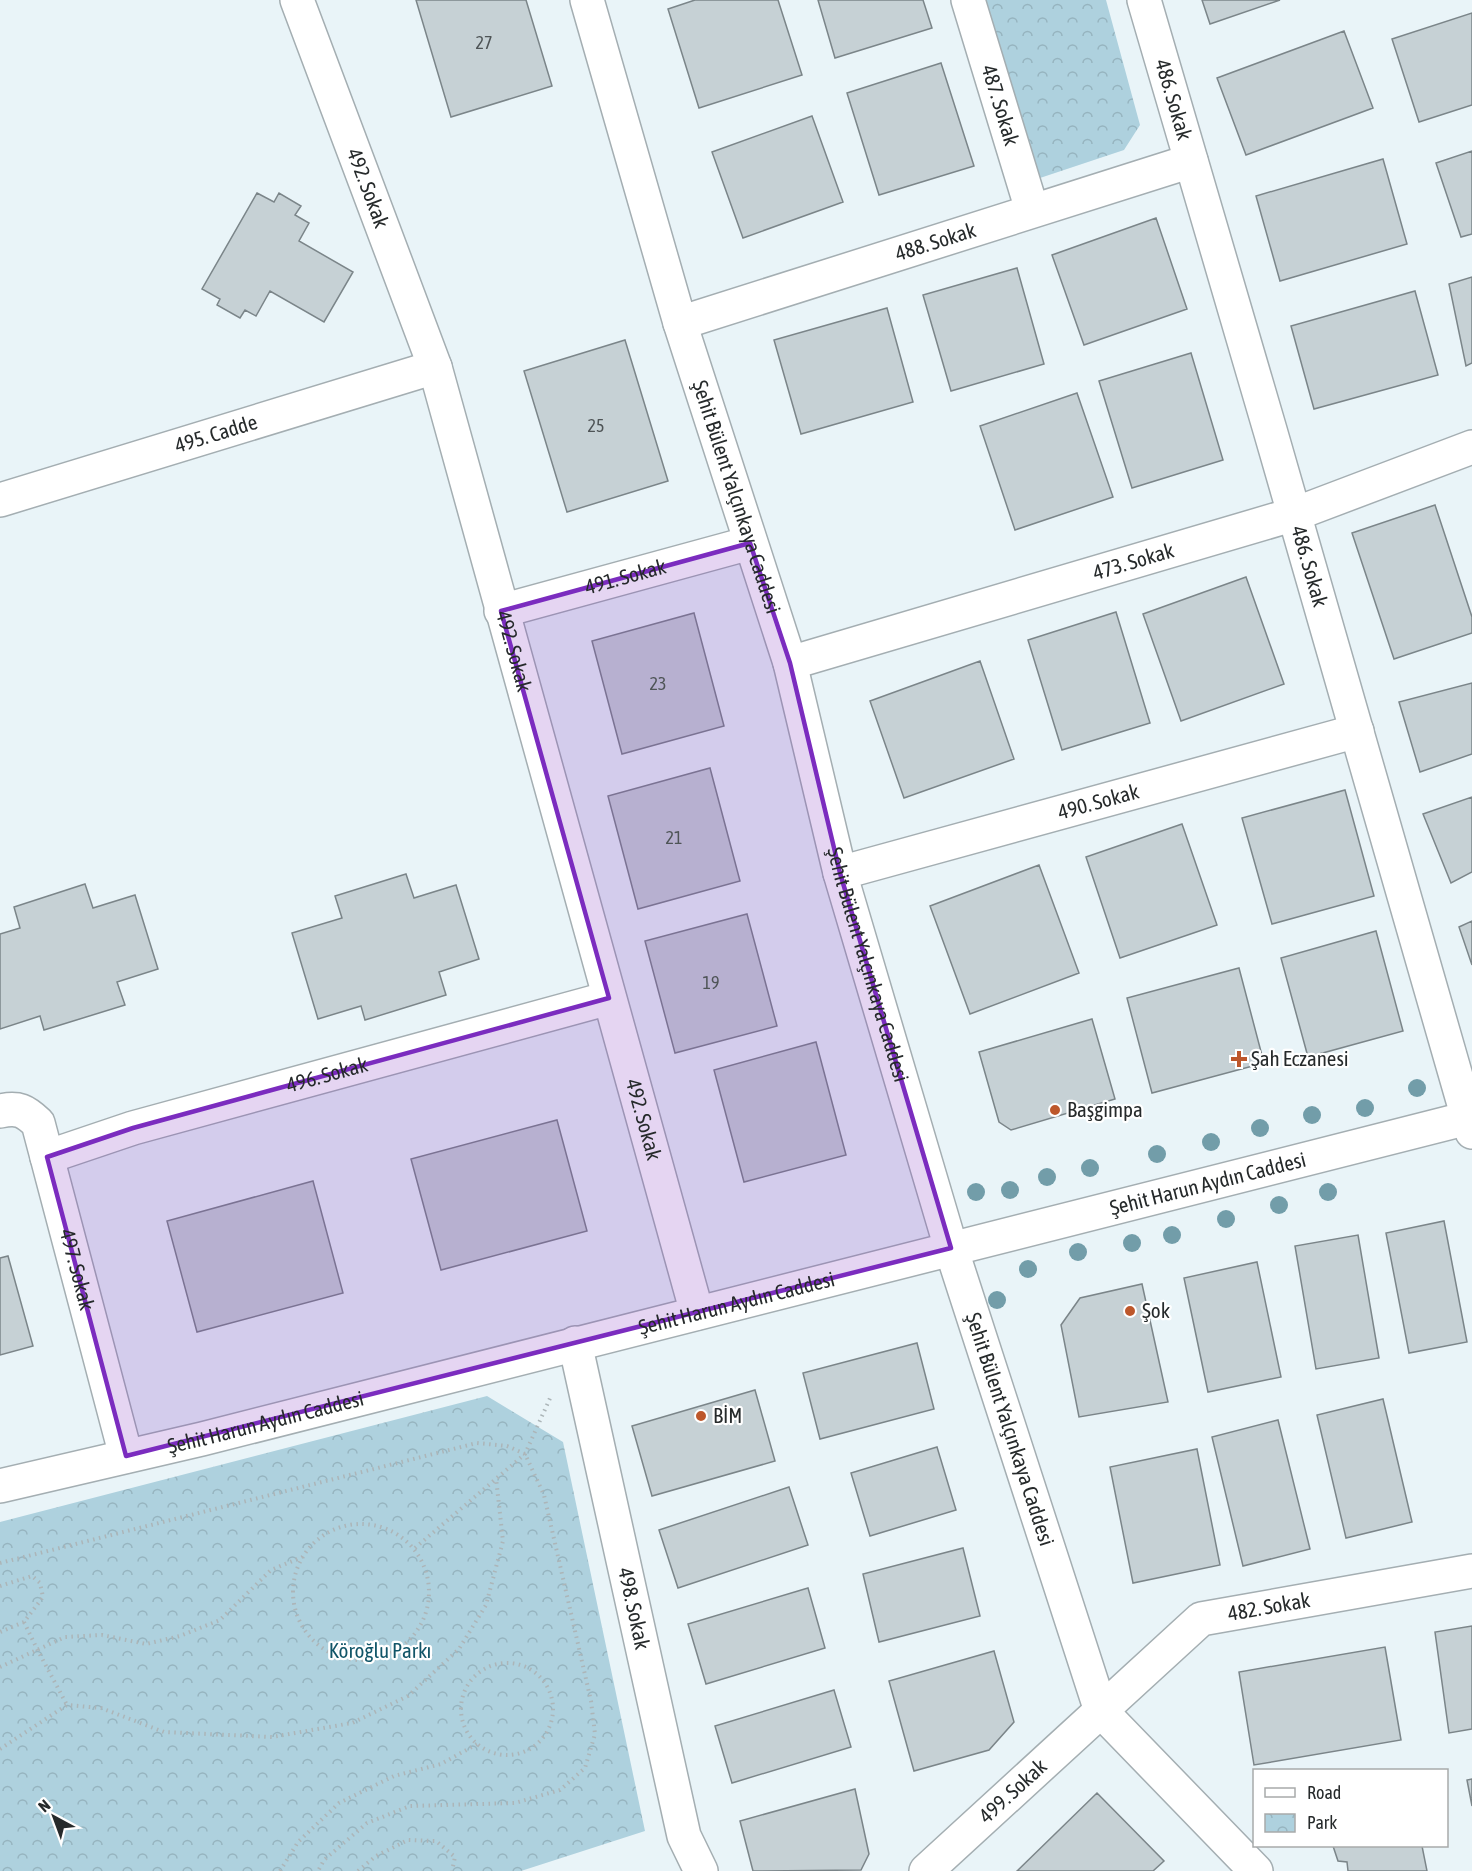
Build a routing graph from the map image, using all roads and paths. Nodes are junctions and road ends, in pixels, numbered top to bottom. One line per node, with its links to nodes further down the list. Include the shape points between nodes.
1 (297, 0): 8 (street, 492. Sokak)
2 (586, 0): 7 (street, Şehit Bülent Yalçınkaya Caddesi)
3 (968, 0): 6 (street, 487. Sokak)
4 (1144, 0): 5 (street, 486. Sokak)
5 (1191, 161): 6 (street, 488. Sokak); 11 (street, 486. Sokak)
6 (1032, 210): 7 (street, 488. Sokak)
7 (680, 323): 12 (street, Şehit Bülent Yalçınkaya Caddesi)
8 (435, 367): 10 (street, 495. Cadde); 13 (street, 492. Sokak)
9 (1472, 447): 11 (street, 473. Sokak)
10 (0, 500)
11 (1295, 514): 14 (street, 473. Sokak); 15 (street, 486. Sokak)
12 (750, 543): 13 (street, 491. Sokak); 14 (street, Şehit Bülent Yalçınkaya Caddesi)
13 (501, 611): 17 (street, 492. Sokak)
14 (790, 663): 16 (street, Şehit Bülent Yalçınkaya Caddesi)
15 (1357, 731): 16 (street, 490. Sokak); 19 (street, 486. Sokak)
16 (840, 873): 21 (street, Şehit Bülent Yalçınkaya Caddesi)
17 (609, 998): 20 (street, 496. Sokak, via 133,1128); 22 (street, 492. Sokak)
18 (0, 1111): 20 (street, 497. Sokak, via 25,1111 38,1123)
19 (1471, 1122): 21 (street, Şehit Harun Aydın Caddesi)
20 (47, 1157): 25 (street, 497. Sokak)
21 (951, 1248): 22 (street, Şehit Harun Aydın Caddesi); 38 (street, Şehit Bülent Yalçınkaya Caddesi)
22 (697, 1313): 23 (street, Şehit Harun Aydın Caddesi)
23 (575, 1343): 25 (street, Şehit Harun Aydın Caddesi); 45 (street, 498. Sokak, via 684,1836)
24 (525, 1454): 26 (path); 30 (path, via 507,1446 477,1443); 42 (path, via 544,1495 591,1701 595,1734 585,1768 560,1790 515,1803 410,1806 367,1823 324,1860)
25 (126, 1456): 27 (street, Şehit Harun Aydın Caddesi)
26 (496, 1478): 28 (path); 37 (path, via 503,1541 486,1605 459,1649 408,1696 352,1723 272,1737 164,1732 101,1708)
27 (0, 1486)
28 (415, 1548): 29 (path, via 378,1525 357,1523 336,1528 317,1540); 29 (path, via 426,1569 430,1591 426,1613 416,1634 399,1649 378,1658 355,1660 333,1654 314,1641 300,1623 294,1601 294,1578)
29 (302, 1557): 35 (path, via 271,1570 220,1620 180,1636 146,1644 102,1635 65,1637)
30 (0, 1563)
31 (1472, 1571): 38 (street, 482. Sokak, via 1202,1620)
32 (0, 1587): 33 (path, via 32,1576 40,1583 43,1597)
33 (24, 1622): 34 (path); 35 (path)
34 (0, 1632)
35 (36, 1649): 36 (path); 37 (path)
36 (0, 1667)
37 (67, 1705): 40 (path)
38 (1101, 1711): 46 (street, 499. Sokak); 47 (street, Şehit Bülent Yalçınkaya Caddesi)
39 (478, 1744): 39 (path, via 467,1732 462,1717 462,1701 478,1673 508,1663 537,1673 552,1697 554,1711 543,1738 518,1754 490,1752); 41 (path, via 441,1764 394,1776 339,1803 298,1842)
40 (0, 1749)
41 (280, 1871)
42 (318, 1871)
43 (358, 1871): 44 (path, via 376,1856 408,1840 436,1841 454,1857)
44 (452, 1871)
45 (701, 1871)
46 (926, 1871)
47 (1256, 1871)

